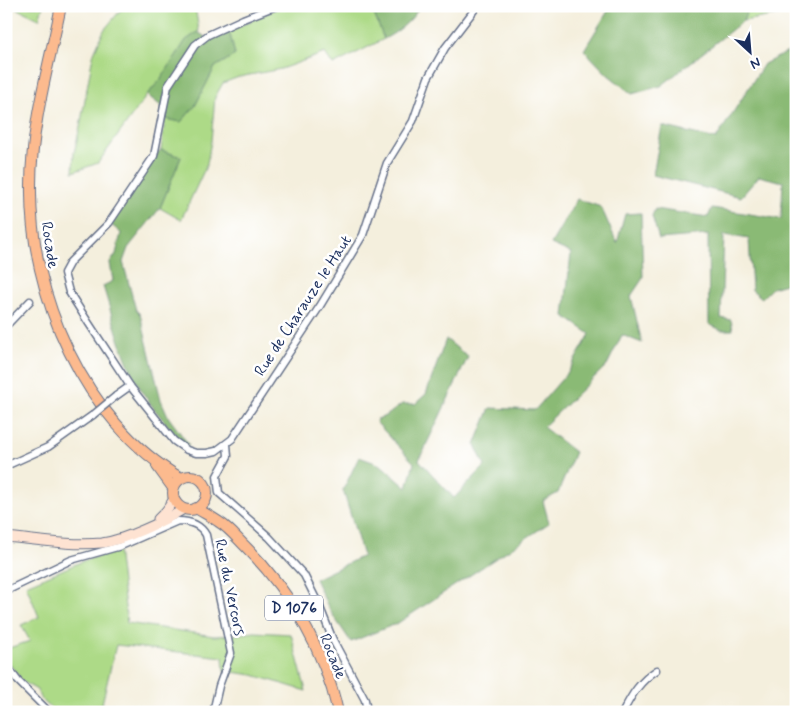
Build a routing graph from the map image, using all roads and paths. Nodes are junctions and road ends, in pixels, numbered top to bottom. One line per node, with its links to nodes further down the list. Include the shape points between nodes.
1 (62, 6): 8 (main road, Rocade, via 32,163 35,250 45,292 70,355 107,412)
2 (276, 6): 6 (street, Rue de Charauze le Haut, via 208,35 195,44 168,86 154,156 109,223 70,262 64,273 69,292)
3 (475, 10): 7 (street, Rue de Charauze le Haut, via 445,48 428,78 413,121 387,163 363,235 320,306)
4 (30, 301): 5 (street)
5 (6, 326)
6 (130, 386): 7 (street, Rue de Charauze le Haut, via 174,441 187,450 207,454); 9 (street, bridge, via 48,447)
7 (227, 444): 24 (street, via 228,456 217,476 219,493 269,537 304,575)
8 (150, 458): 10 (main road, Rocade); 11 (main road, Rocade)
9 (6, 466)
10 (181, 478): 11 (main road, via 175,484); 12 (main road, via 191,476 201,480 206,489)
11 (174, 494): 14 (main road, via 176,503); 16 (street, via 166,511)
12 (205, 499): 13 (main road); 15 (main road, Rocade / D 1076)
13 (196, 508): 14 (main road); 15 (main road, Rocade / D 1076)
14 (184, 509): 16 (street)
15 (221, 523): 23 (main road, Rocade / D 1076, via 255,556 287,596 317,650)
16 (152, 524): 17 (street, via 118,540 104,542 80,544)
17 (6, 537)
18 (6, 591): 22 (street, Rue du Vercors, via 71,560 121,546 178,521 197,524 206,535 231,654)
19 (6, 665): 21 (street, via 18,682)
20 (657, 670): 25 (street, via 641,682)
21 (49, 712)
22 (213, 712)
23 (338, 712)
24 (367, 712)
25 (623, 712)

